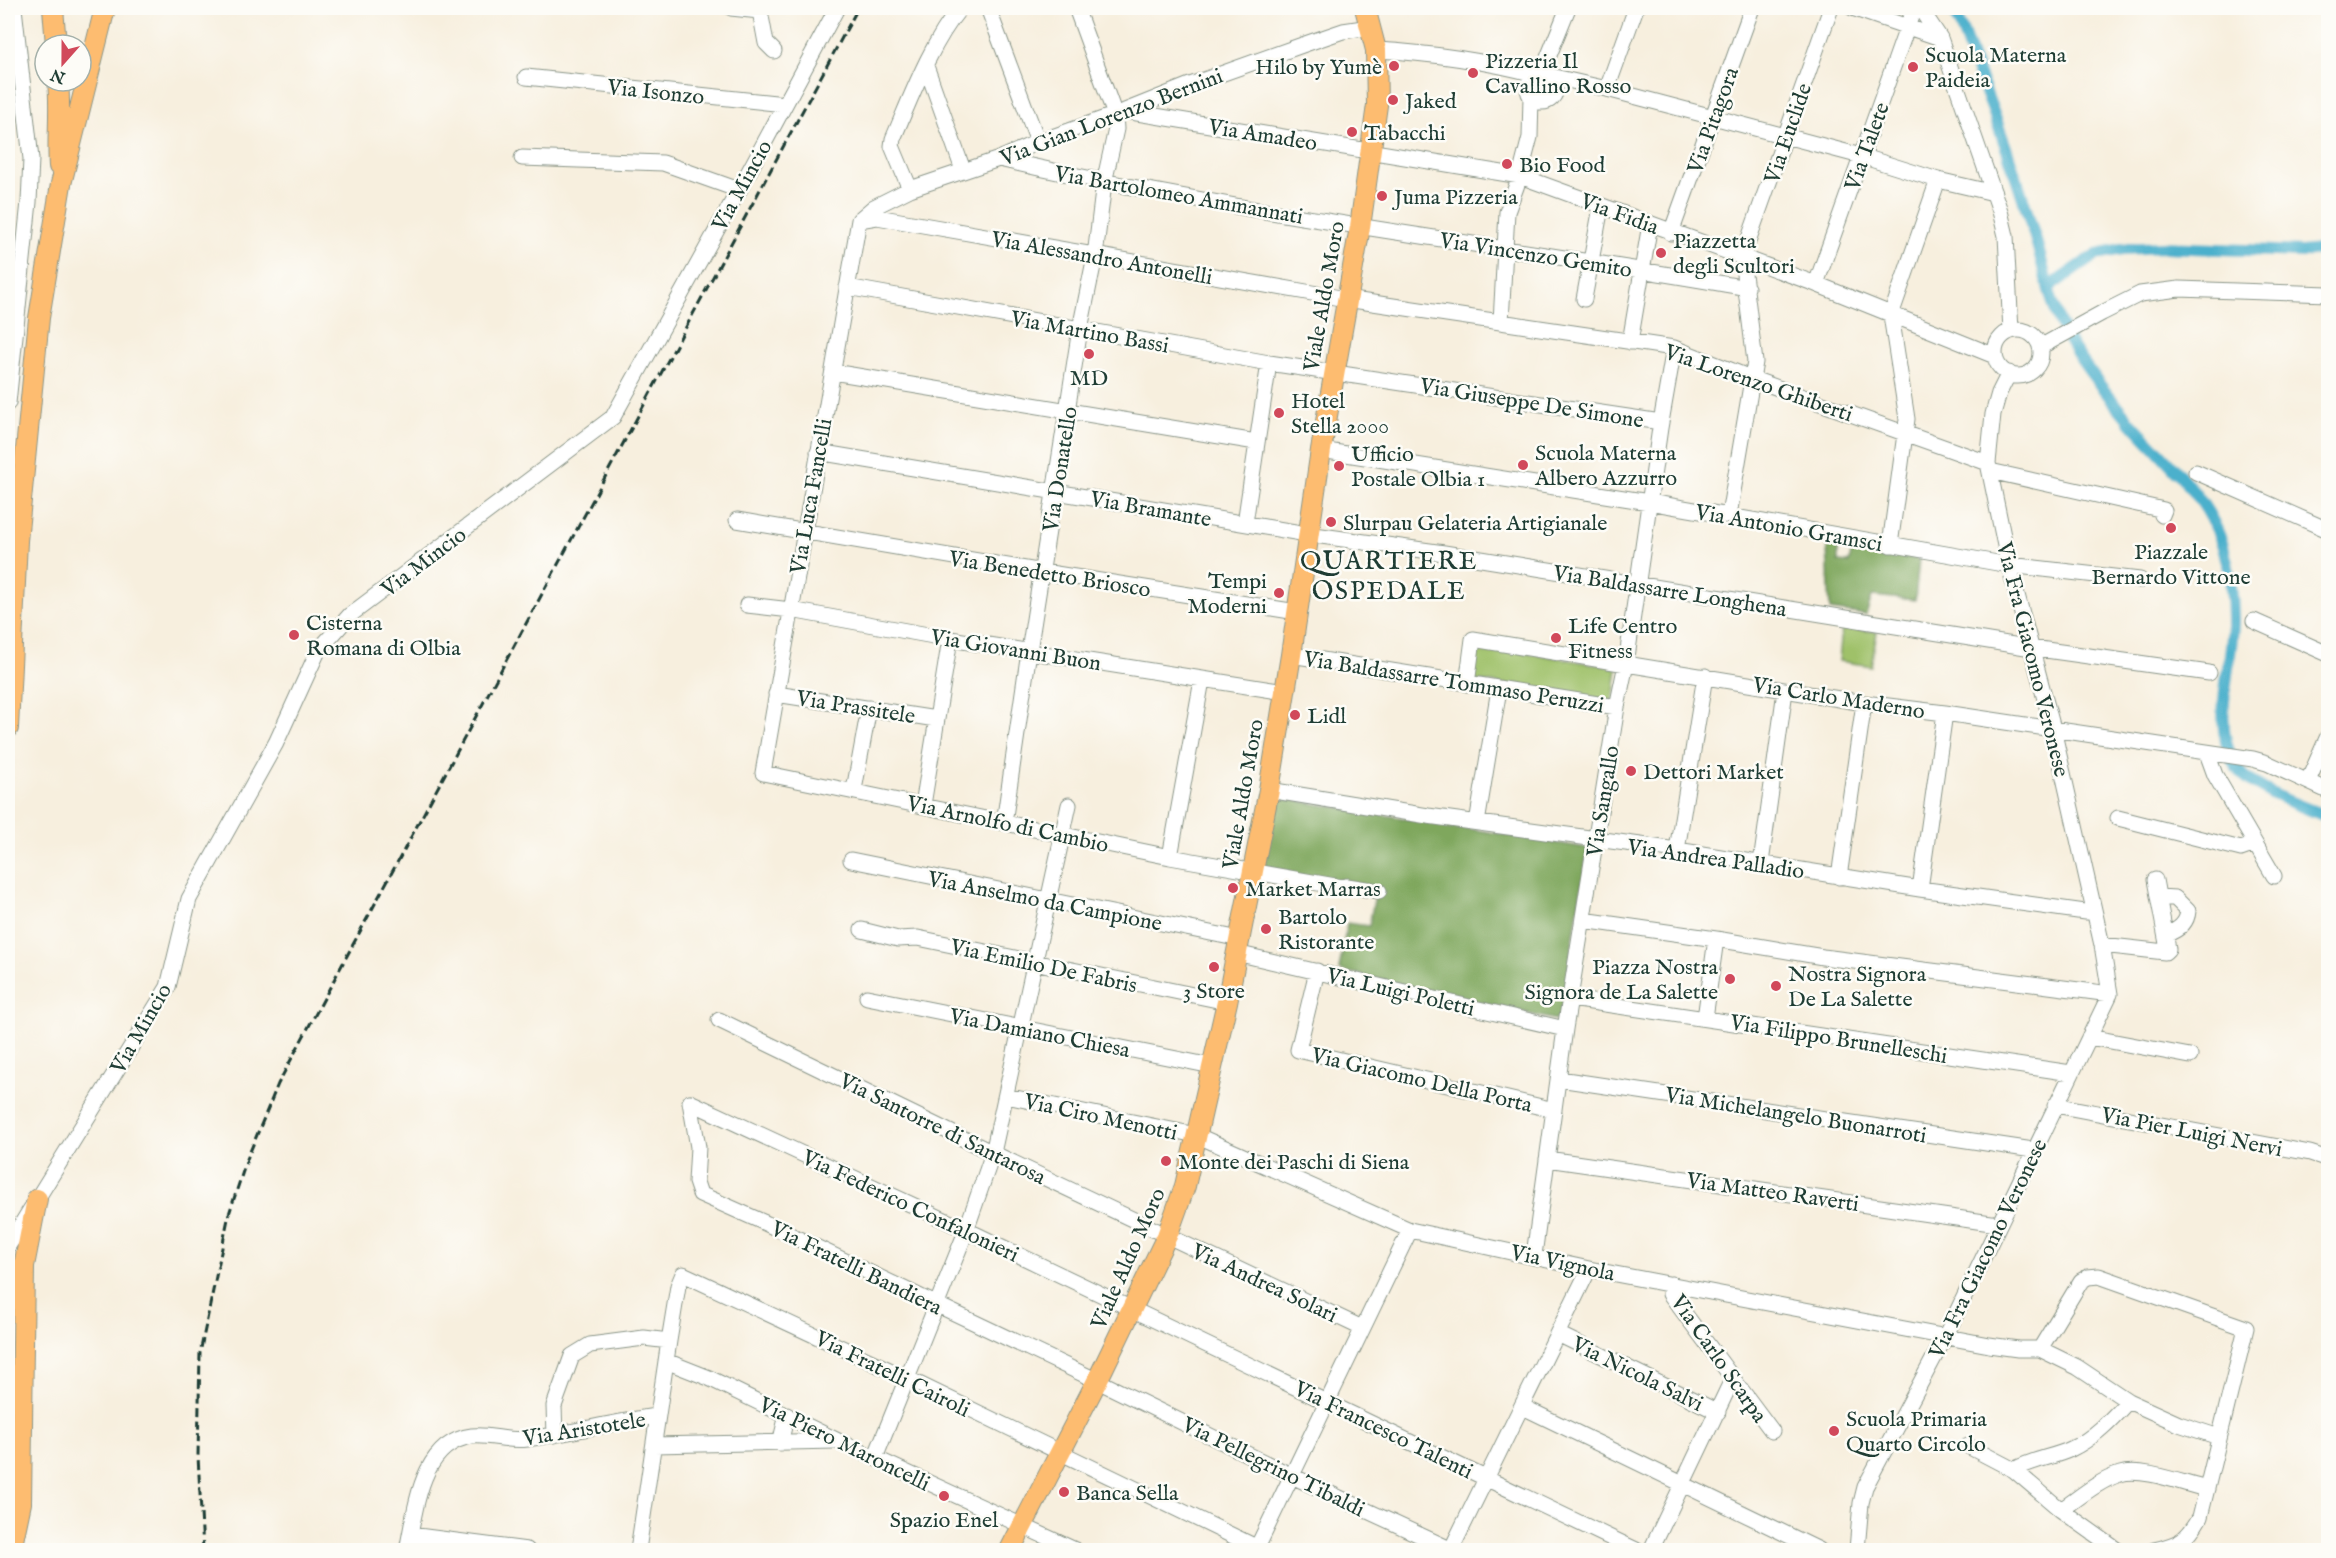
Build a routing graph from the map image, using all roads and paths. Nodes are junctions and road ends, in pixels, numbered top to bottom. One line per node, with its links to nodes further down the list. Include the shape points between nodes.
1 (14, 8): 78 (street, via 31,159)
2 (53, 8): 19 (main road)
3 (105, 8): 45 (main road)
4 (731, 8): 22 (street, via 760,11 766,43)
5 (837, 8): 30 (street, Via Mincio)
6 (960, 8): 23 (street)
7 (988, 8): 36 (street)
8 (1076, 8): 31 (street)
9 (1365, 8): 17 (main road, Viale Aldo Moro)
10 (1568, 8): 25 (street)
11 (1636, 8): 26 (street)
12 (1752, 8): 33 (street, Via Pitagora)
13 (1831, 8): 35 (street, Via Euclide)
14 (1852, 8): 18 (street)
15 (1914, 8): 18 (street, Via Talete)
16 (1920, 8): 20 (street)
17 (1370, 27): 21 (main road, Viale Aldo Moro); 28 (street, Via Gian Lorenzo Bernini, via 1343,31)
18 (1909, 28): 20 (street); 38 (street, Via Talete)
19 (55, 33)
20 (1940, 38): 48 (street)
21 (1376, 50): 25 (street, via 1506,66 1522,78); 37 (main road, Viale Aldo Moro, via 1377,105)
22 (774, 51)
23 (926, 66): 41 (street); 46 (street, via 892,146)
24 (526, 77): 30 (street, Via Isonzo)
25 (1539, 82): 26 (street); 29 (street, via 1556,85); 29 (street, via 1541,102); 34 (street)
26 (1601, 87): 29 (street); 33 (street)
27 (59, 93): 45 (main road)
28 (1159, 97): 31 (street, Via Gian Lorenzo Bernini); 32 (street)
29 (1553, 97): 34 (street)
30 (785, 104): 47 (street, Via Mincio)
31 (1120, 113): 32 (street, Via Amadeo); 36 (street, Via Gian Lorenzo Bernini); 44 (street, Via Donatello)
32 (1155, 116): 37 (street, Via Amadeo)
33 (1713, 118): 35 (street); 53 (street, Via Pitagora)
34 (1530, 137): 42 (street)
35 (1786, 137): 38 (street); 56 (street, Via Euclide)
36 (1038, 142): 40 (street, Via Gian Lorenzo Bernini)
37 (1370, 152): 42 (street, Via Fidia); 52 (main road, Viale Aldo Moro)
38 (1861, 156): 43 (street); 59 (street, Via Talete)
39 (522, 158): 47 (street, via 663,162)
40 (999, 159): 41 (street, Via Gian Lorenzo Bernini); 44 (street, Via Bartolomeo Ammannati)
41 (963, 170): 46 (street, Via Gian Lorenzo Bernini)
42 (1520, 176): 49 (street, Via Fidia); 54 (street, via 1507,212)
43 (1938, 180): 48 (street); 65 (street)
44 (1104, 183): 52 (street, Via Bartolomeo Ammannati); 55 (street, Via Donatello)
45 (60, 184): 124 (main road, via 31,390 17,541)
46 (910, 189): 50 (street, Via Gian Lorenzo Bernini, via 874,207)
47 (740, 190): 184 (street, Via Mincio, via 613,417 350,615 318,651 276,742 189,899 168,987)
48 (1994, 193): 68 (street, via 2006,236)
49 (1601, 207): 51 (street, Via Fidia); 57 (street)
50 (859, 220): 55 (street, Via Alessandro Antonelli, via 877,217); 60 (street, Via Luca Fancelli)
51 (1650, 224): 53 (street, Via Fidia); 58 (street)
52 (1360, 227): 54 (street, Via Vincenzo Gemito); 64 (main road, Viale Aldo Moro)
53 (1671, 232): 56 (street, Via Fidia)
54 (1506, 250): 57 (street, Via Vincenzo Gemito); 66 (street)
55 (1095, 256): 64 (street, Via Alessandro Antonelli); 67 (street, Via Donatello)
56 (1742, 258): 59 (street, Via Fidia); 61 (street)
57 (1591, 262): 58 (street, Via Vincenzo Gemito); 63 (street)
58 (1642, 270): 61 (street, Via Vincenzo Gemito); 69 (street)
59 (1816, 284): 65 (street, Via Fidia)
60 (847, 287): 67 (street, Via Martino Bassi); 74 (street, Via Luca Fancelli)
61 (1747, 288): 77 (street, via 1755,362)
62 (2328, 294): 70 (street, via 2179,289 2140,294)
63 (1584, 298)
64 (1346, 299): 66 (street, Via Lorenzo Ghiberti); 75 (main road, Viale Aldo Moro)
65 (1892, 315): 72 (street, Via Fidia); 81 (street)
66 (1501, 322): 69 (street, Via Lorenzo Ghiberti)
67 (1080, 329): 73 (street, Via Martino Bassi); 79 (street, Via Donatello)
68 (2011, 331): 70 (street, via 2026,331); 72 (street, via 1998,341)
69 (1630, 342): 71 (street, Via Lorenzo Ghiberti)
70 (2046, 344): 76 (street, via 2035,368 2023,375)
71 (1674, 348): 77 (street, Via Lorenzo Ghiberti); 80 (street, Via Sangallo)
72 (1995, 356): 76 (street)
73 (1269, 363): 75 (street, Via Martino Bassi); 82 (street)
74 (833, 372): 79 (street); 84 (street, Via Luca Fancelli)
75 (1333, 372): 80 (street, Via Giuseppe De Simone); 83 (main road, Viale Aldo Moro)
76 (2009, 373): 85 (street, Via Fra Giacomo Veronese, via 1993,414)
77 (1753, 379): 81 (street, Via Lorenzo Ghiberti); 89 (street)
78 (8, 403)
79 (1067, 412): 82 (street); 87 (street, Via Donatello)
80 (1660, 422): 88 (street, Via Sangallo)
81 (1906, 434): 85 (street, Via Lorenzo Ghiberti); 96 (street)
82 (1256, 442): 92 (street)
83 (1321, 450): 88 (street, Via Antonio Gramsci); 95 (main road, Viale Aldo Moro)
84 (818, 452): 87 (street, Via Bramante); 94 (street, Via Luca Fancelli)
85 (1989, 467): 90 (street, Via Lorenzo Ghiberti, via 2164,510); 97 (street, Via Fra Giacomo Veronese)
86 (2196, 471): 93 (street)
87 (1055, 492): 92 (street, Via Bramante); 98 (street, Via Donatello)
88 (1649, 502): 89 (street, Via Antonio Gramsci); 100 (street, Via Sangallo)
89 (1729, 515): 96 (street, Via Antonio Gramsci)
90 (2162, 515)
91 (737, 520): 94 (street, Via Benedetto Briosco)
92 (1245, 523): 95 (street, Via Bramante)
93 (2328, 530)
94 (804, 531): 98 (street, Via Benedetto Briosco); 102 (street, Via Luca Fancelli)
95 (1307, 534): 100 (street, Via Baldassarre Longhena); 103 (main road, Viale Aldo Moro)
96 (1890, 545): 97 (street, Via Antonio Gramsci)
97 (2009, 564): 99 (street, Via Antonio Gramsci); 106 (street, Via Fra Giacomo Veronese)
98 (1043, 572): 103 (street, Via Benedetto Briosco); 107 (street, Via Donatello)
99 (2140, 580)
100 (1636, 585): 106 (street, Via Baldassarre Longhena); 110 (street, Via Sangallo)
101 (747, 605): 102 (street, Via Giovanni Buon)
102 (791, 610): 105 (street, Via Giovanni Buon); 118 (street, Via Luca Fancelli)
103 (1297, 612): 109 (main road, Viale Aldo Moro)
104 (2254, 621): 108 (street)
105 (950, 639): 107 (street, Via Giovanni Buon); 123 (street)
106 (2032, 648): 111 (street, Via Baldassarre Longhena); 125 (street, Via Fra Giacomo Veronese)
107 (1029, 651): 113 (street, Via Giovanni Buon); 136 (street, Via Donatello)
108 (2328, 654)
109 (1291, 656): 114 (street, Via Baldassarre Tommaso Peruzzi); 117 (main road, Viale Aldo Moro)
110 (1626, 664): 112 (street, Via Carlo Maderno); 114 (street, Via Carlo Maderno, via 1473,639); 120 (street, Via Sangallo)
111 (2209, 673)
112 (1705, 676): 116 (street, Via Carlo Maderno); 141 (street)
113 (1202, 680): 117 (street, Via Giovanni Buon); 142 (street)
114 (1467, 684): 115 (street, Via Baldassarre Tommaso Peruzzi)
115 (1499, 689): 120 (street, Via Baldassarre Tommaso Peruzzi); 137 (street)
116 (1785, 691): 119 (street, Via Carlo Maderno); 144 (street)
117 (1285, 692): 130 (main road, Viale Aldo Moro)
118 (776, 694): 121 (street, Via Prassitele); 128 (street, Via Luca Fancelli)
119 (1864, 703): 122 (street, Via Carlo Maderno); 147 (street)
120 (1617, 707): 139 (street, Via Sangallo)
121 (869, 708): 123 (street, Via Prassitele); 131 (street)
122 (1945, 713): 125 (street, Via Carlo Maderno); 149 (street)
123 (936, 719): 133 (street)
124 (8, 728)
125 (2053, 729): 127 (street, Via Carlo Maderno); 153 (street, Via Fra Giacomo Veronese)
126 (2328, 736): 129 (street)
127 (2211, 754): 129 (street, Via Carlo Maderno, via 2253,759); 140 (street, via 2216,775)
128 (763, 773): 131 (street, Via Arnolfo di Cambio)
129 (2308, 781): 132 (street, Via Carlo Maderno)
130 (1269, 789): 137 (street, Via Andrea Palladio); 145 (main road, Viale Aldo Moro)
131 (854, 790): 133 (street, Via Arnolfo di Cambio)
132 (2328, 791)
133 (923, 805): 136 (street, Via Arnolfo di Cambio)
134 (1069, 805): 138 (street)
135 (2118, 818): 140 (street, via 2241,849)
136 (1004, 823): 138 (street, Via Arnolfo di Cambio)
137 (1477, 823): 139 (street, Via Andrea Palladio)
138 (1063, 834): 142 (street, Via Arnolfo di Cambio); 152 (street)
139 (1595, 840): 141 (street, Via Andrea Palladio); 154 (street, Via Sangallo)
140 (2255, 844): 146 (street)
141 (1677, 850): 144 (street, Via Andrea Palladio)
142 (1170, 857): 145 (street, Via Arnolfo di Cambio)
143 (851, 860): 152 (street, Via Anselmo da Campione)
144 (1761, 863): 147 (street, Via Andrea Palladio)
145 (1253, 872): 150 (street, Via Arnolfo di Cambio); 159 (main road, Viale Aldo Moro)
146 (2274, 876)
147 (1839, 877): 149 (street, Via Andrea Palladio)
148 (2155, 880): 151 (street)
149 (1920, 889): 153 (street, Via Andrea Palladio)
150 (1379, 891)
151 (2159, 897): 156 (street); 156 (street, via 2175,898 2188,911 2188,918 2178,930)
152 (1048, 901): 159 (street, Via Anselmo da Campione); 160 (street)
153 (2093, 911): 158 (street, Via Fra Giacomo Veronese)
154 (1583, 920): 157 (street); 164 (street, Via Sangallo)
155 (862, 930): 160 (street, Via Emilio De Fabris, via 898,939 918,938)
156 (2167, 934): 158 (street, via 2165,951)
157 (1716, 939): 162 (street, via 1823,957); 166 (street)
158 (2102, 945): 162 (street, Via Fra Giacomo Veronese)
159 (1238, 946): 161 (street, Via Luigi Poletti); 165 (main road, Viale Aldo Moro)
160 (1034, 964): 165 (street, Via Emilio De Fabris); 168 (street)
161 (1317, 971): 169 (street, Via Luigi Poletti); 178 (street, Via Giacomo Della Porta, via 1298,1050)
162 (2110, 994): 170 (street, Via Fra Giacomo Veronese)
163 (867, 998): 168 (street, Via Damiano Chiesa)
164 (1571, 999): 166 (street, Via Filippo Brunelleschi); 169 (street, Via Sangallo)
165 (1227, 1002): 172 (main road, Viale Aldo Moro)
166 (1705, 1018): 173 (street, Via Filippo Brunelleschi)
167 (719, 1020): 181 (street, Via Santorre di Santarosa)
168 (1021, 1028): 172 (street, Via Damiano Chiesa); 175 (street)
169 (1565, 1029): 174 (street, Via Sangallo)
170 (2089, 1037): 171 (street); 173 (street, Via Fra Giacomo Veronese)
171 (2190, 1056)
172 (1212, 1066): 179 (main road, Viale Aldo Moro)
173 (2072, 1073): 177 (street, Via Fra Giacomo Veronese)
174 (1559, 1079): 178 (street, Via Sangallo); 180 (street, Via Michelangelo Buonarroti)
175 (1006, 1096): 179 (street, Via Ciro Menotti); 181 (street)
176 (690, 1102): 186 (street, Via Federico Confalonieri); 193 (street, Via Fratelli Bandiera, via 698,1146 696,1182 700,1194)
177 (2055, 1105): 180 (street, Via Fra Giacomo Veronese); 182 (street, Via Pier Luigi Nervi)
178 (1554, 1110): 183 (street, Via Sangallo)
179 (1196, 1135): 187 (street, Via Vignola); 188 (main road, Viale Aldo Moro, via 1185,1186)
180 (2034, 1150): 185 (street, Via Fra Giacomo Veronese)
181 (993, 1153): 186 (street); 188 (street, Via Santorre di Santarosa)
182 (2328, 1158)
183 (1547, 1159): 185 (street, Via Matteo Raverti); 190 (street, Via Sangallo)
184 (37, 1199): 189 (street, Via Mincio); 229 (main road, via 24,1266 21,1503)
185 (1998, 1224): 197 (street, Via Fra Giacomo Veronese)
186 (967, 1230): 193 (street); 194 (street, Via Federico Confalonieri)
187 (1410, 1230): 190 (street, Via Vignola); 195 (street)
188 (1167, 1236): 194 (main road, Viale Aldo Moro); 195 (street, Via Andrea Solari)
189 (8, 1246)
190 (1534, 1255): 191 (street, Via Vignola)
191 (1588, 1269): 192 (street, Via Vignola); 196 (street)
192 (1671, 1284): 197 (street, Via Vignola); 202 (street, Via Carlo Scarpa, via 1670,1294)
193 (937, 1306): 201 (street); 203 (street, Via Fratelli Bandiera)
194 (1132, 1308): 203 (main road, Viale Aldo Moro); 205 (street, Via Francesco Talenti)
195 (1362, 1328): 205 (street)
196 (1558, 1334): 206 (street); 207 (street, Via Nicola Salvi)
197 (1945, 1337): 199 (street, Via Vignola, via 2018,1349); 238 (street, Via Fra Giacomo Veronese, via 1865,1487)
198 (669, 1341): 200 (street); 201 (street, Via Fratelli Cairoli, via 683,1274); 211 (street, via 644,1338 590,1345 572,1356 554,1406)
199 (2040, 1348): 204 (street); 212 (street, via 2081,1281 2088,1277 2099,1276 2246,1328)
200 (666, 1361): 208 (street); 209 (street, Via Piero Maroncelli)
201 (907, 1379): 217 (street, Via Fratelli Cairoli); 218 (street)
202 (1732, 1380): 207 (street); 210 (street, Via Carlo Scarpa)
203 (1098, 1381): 217 (main road, Viale Aldo Moro); 220 (street, Via Pellegrino Tibaldi)
204 (2128, 1401): 212 (street); 219 (street, via 2109,1422 2072,1449)
205 (1328, 1402): 220 (street); 221 (street, Via Francesco Talenti)
206 (1523, 1407): 221 (street); 222 (street)
207 (1718, 1412): 222 (street)
208 (657, 1416): 211 (street, Via Aristotele); 215 (street)
209 (792, 1417): 213 (street, Via Piero Maroncelli); 214 (street)
210 (1772, 1431)
211 (555, 1435): 226 (street, Via Aristotele, via 523,1440 473,1436 454,1442 428,1470)
212 (2219, 1437): 223 (street)
213 (838, 1441): 214 (street); 218 (street, Via Piero Maroncelli)
214 (786, 1443): 215 (street)
215 (654, 1445): 232 (street)
216 (1968, 1446): 219 (street)
217 (1061, 1454): 225 (main road, Viale Aldo Moro); 227 (street, Via Fratelli Cairoli)
218 (875, 1458): 225 (street, Via Piero Maroncelli)
219 (2014, 1470): 224 (street)
220 (1292, 1476): 227 (street); 228 (street, Via Pellegrino Tibaldi)
221 (1487, 1479): 228 (street); 235 (street, Via Francesco Talenti)
222 (1683, 1484): 236 (street); 237 (street)
223 (2207, 1489): 224 (street, via 2139,1472 2122,1473 2098,1483); 240 (street, via 2200,1517 2189,1537)
224 (2061, 1510): 239 (street)
225 (1024, 1527): 233 (main road, Viale Aldo Moro); 234 (street, Via Piero Maroncelli)
226 (410, 1535): 230 (street, Via Aristotele); 231 (street)
227 (1258, 1550)
228 (1452, 1550)
229 (10, 1551)
230 (407, 1551)
231 (527, 1551)
232 (638, 1551)
233 (1010, 1551)
234 (1074, 1551)
235 (1636, 1551)
236 (1650, 1551)
237 (1818, 1551)
238 (1857, 1551)
239 (2117, 1551)
240 (2154, 1551)

